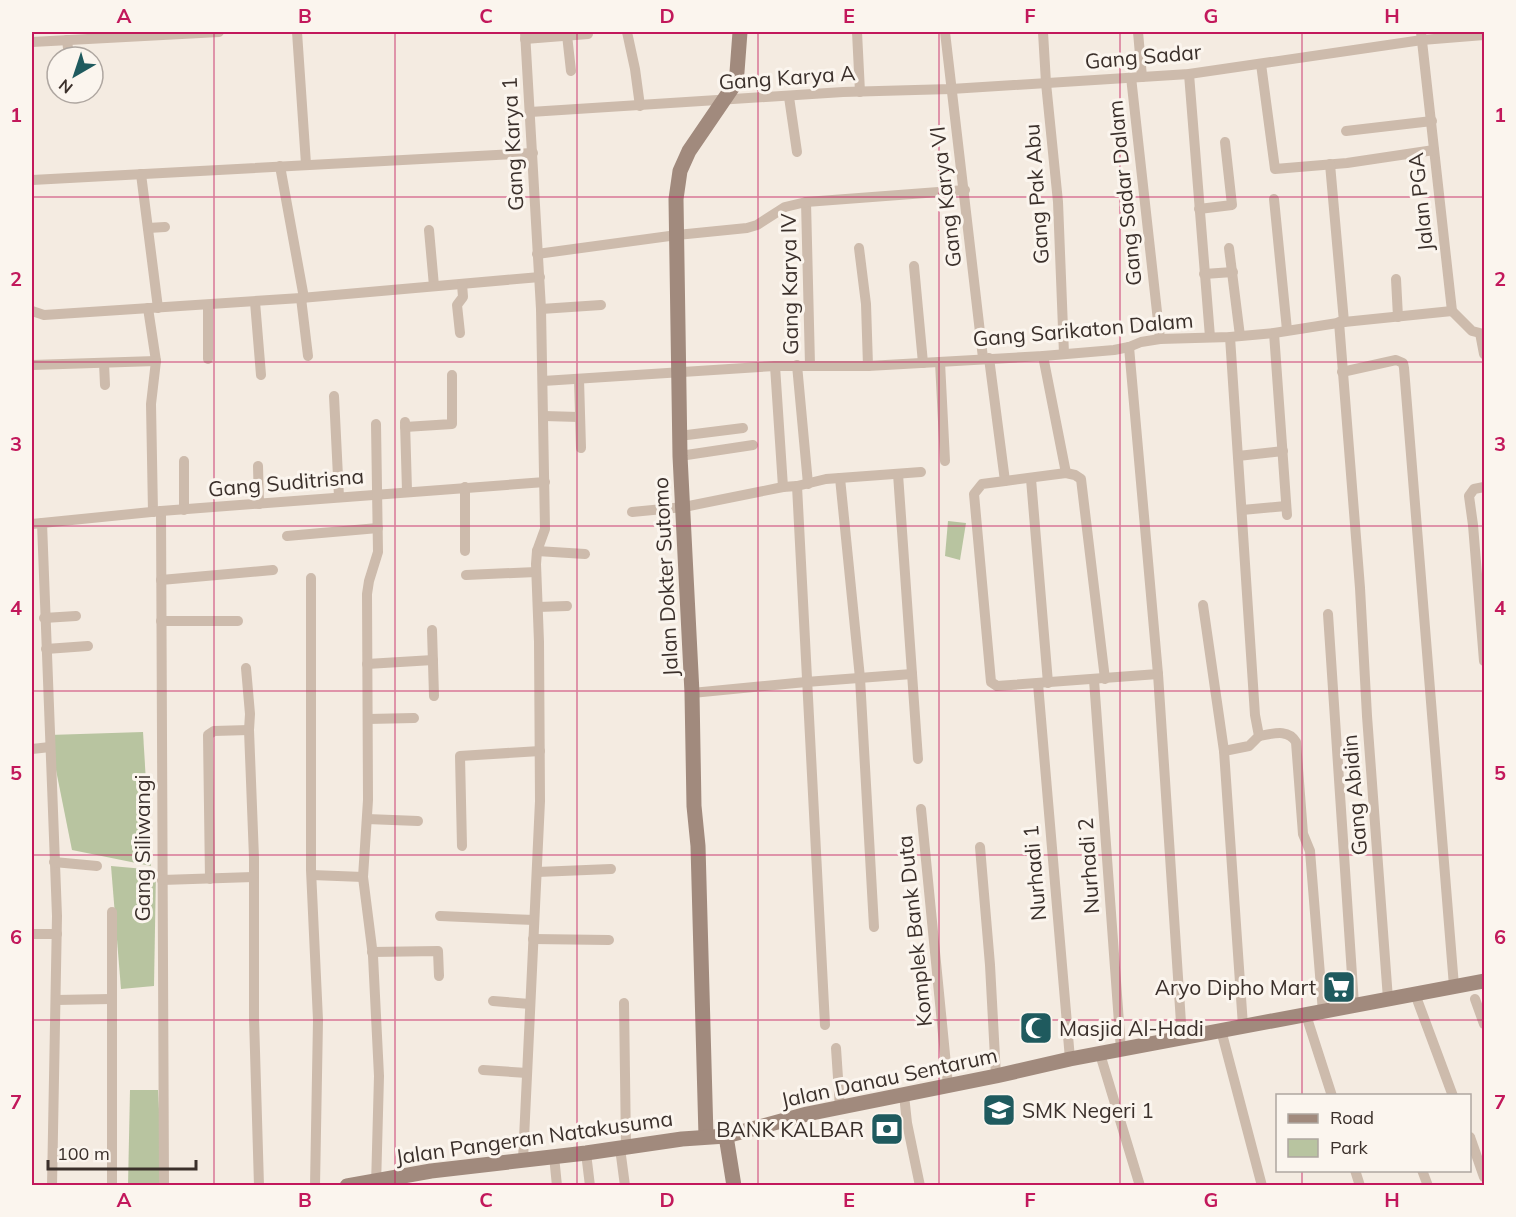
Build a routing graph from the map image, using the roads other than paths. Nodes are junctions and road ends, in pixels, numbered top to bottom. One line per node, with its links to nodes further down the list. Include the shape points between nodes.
1 (219, 32): 10 (street)
2 (297, 32): 35 (street)
3 (627, 32): 27 (street)
4 (740, 32): 26 (street, Jalan Dokter Sutomo, via 736,80)
5 (857, 32): 24 (street)
6 (945, 32): 23 (street, Gang Karya VI)
7 (1043, 32): 22 (street, Gang Pak Abu)
8 (1138, 32): 21 (street, Gang Sadar Dalam)
9 (588, 34): 12 (street)
10 (96, 35): 15 (street)
11 (525, 35): 12 (street); 28 (street, Gang Karya 1)
12 (567, 35): 19 (street)
13 (1422, 36): 14 (street, Gang Sadar); 18 (street, Gang Sadar); 29 (street, Jalan PGA)
14 (1485, 36)
15 (67, 40): 16 (street); 17 (street)
16 (32, 42)
17 (68, 45)
18 (1261, 64): 20 (street, Gang Sadar); 36 (street, via 1275,169)
19 (571, 71)
20 (1189, 74): 21 (street, Gang Sadar); 43 (street)
21 (1137, 77): 22 (street, Gang Sadar); 74 (street, Gang Sadar Dalam)
22 (1046, 83): 23 (street, Gang Karya A); 76 (street, Gang Pak Abu, via 1058,202)
23 (951, 89): 24 (street, Gang Karya A); 40 (street, Gang Karya VI)
24 (860, 92): 25 (street, Gang Karya A)
25 (789, 96): 26 (street, Gang Karya A); 33 (street)
26 (724, 101): 27 (street, Gang Karya A); 47 (street, Jalan Dokter Sutomo, via 689,151 680,171)
27 (640, 106): 28 (street, Gang Karya A)
28 (530, 112): 34 (street, Gang Karya 1)
29 (1432, 121): 30 (street); 32 (street, Jalan PGA)
30 (1346, 131)
31 (1225, 142): 43 (street, via 1232,205)
32 (1434, 150): 36 (street); 65 (street, Jalan PGA)
33 (797, 152)
34 (533, 153): 35 (street); 50 (street, Gang Karya 1)
35 (306, 164): 37 (street)
36 (1330, 164): 67 (street, Gang Abidin)
37 (280, 166): 38 (street); 58 (street)
38 (141, 174): 39 (street); 45 (street, Gang Siliwangi)
39 (32, 180)
40 (964, 189): 42 (street); 80 (street, Gang Karya VI)
41 (1274, 199): 68 (street)
42 (806, 202): 47 (street, via 784,207 747,228); 86 (street, Gang Karya IV)
43 (1199, 209): 53 (street)
44 (165, 227): 45 (street)
45 (148, 228): 62 (street, Gang Siliwangi)
46 (429, 230): 57 (street)
47 (677, 235): 50 (street); 92 (street, Jalan Dokter Sutomo)
48 (859, 248): 90 (street)
49 (1229, 248): 52 (street)
50 (537, 254): 54 (street, Gang Karya 1)
51 (914, 266): 85 (street)
52 (1233, 272): 53 (street); 72 (street)
53 (1204, 274): 73 (street)
54 (540, 277): 56 (street); 63 (street, Gang Karya 1)
55 (1396, 279): 66 (street)
56 (462, 284): 57 (street); 69 (street, via 463,297 457,305)
57 (434, 286): 58 (street)
58 (303, 298): 59 (street); 78 (street)
59 (255, 302): 60 (street); 93 (street)
60 (208, 305): 62 (street); 81 (street)
61 (601, 305): 63 (street)
62 (153, 308): 64 (street, via 44,315); 82 (street, Gang Siliwangi)
63 (541, 309): 96 (street, Gang Karya 1)
64 (32, 311)
65 (1452, 311): 66 (street, Gang Sarikaton Dalam); 71 (street, via 1472,331)
66 (1398, 317): 67 (street, Gang Sarikaton Dalam)
67 (1341, 322): 68 (street, Gang Sarikaton Dalam); 91 (street, Gang Abidin)
68 (1287, 330): 70 (street, Gang Sarikaton Dalam)
69 (460, 333)
70 (1274, 333): 72 (street, Gang Sarikaton Dalam); 106 (street)
71 (1482, 333): 77 (street)
72 (1235, 336): 73 (street, Gang Sarikaton Dalam); 108 (street)
73 (1210, 337): 74 (street, Gang Sarikaton Dalam)
74 (1160, 339): 75 (street, Gang Sarikaton Dalam)
75 (1129, 347): 76 (street, Gang Sarikaton Dalam); 158 (street)
76 (1065, 354): 79 (street, Gang Sarikaton Dalam)
77 (1485, 354)
78 (308, 356)
79 (1043, 356): 80 (street, Gang Sarikaton Dalam); 113 (street)
80 (986, 358): 83 (street, Gang Sarikaton Dalam); 117 (street, Gang Karya VI)
81 (208, 359)
82 (156, 361): 84 (street); 130 (street, Gang Siliwangi, via 151,404)
83 (940, 362): 85 (street, Gang Sarikaton Dalam); 110 (street)
84 (104, 363): 87 (street); 97 (street)
85 (923, 363): 90 (street, Gang Sarikaton Dalam)
86 (810, 365): 89 (street, Gang Sarikaton Dalam); 90 (street, Gang Sarikaton Dalam)
87 (32, 366)
88 (775, 366): 89 (street, Gang Sarikaton Dalam); 92 (street, Gang Sarikaton Dalam); 121 (street)
89 (797, 366): 119 (street)
90 (868, 366)
91 (1342, 372): 200 (street, via 1396,360 1403,363); 203 (street, Gang Abidin)
92 (680, 373): 95 (street, Gang Sarikaton Dalam); 103 (street, Jalan Dokter Sutomo)
93 (261, 375)
94 (452, 375): 123 (street, via 452,424 405,424)
95 (579, 379): 96 (street, Gang Sarikaton Dalam); 100 (street)
96 (543, 381): 99 (street, Gang Karya 1)
97 (105, 385)
98 (334, 396): 125 (street)
99 (544, 416): 100 (street); 118 (street, Gang Karya 1)
100 (579, 417): 105 (street)
101 (376, 424): 124 (street)
102 (744, 428): 103 (street)
103 (679, 436): 107 (street, Jalan Dokter Sutomo)
104 (753, 445): 107 (street)
105 (581, 448)
106 (1283, 451): 108 (street); 129 (street, via 1287,510)
107 (680, 456): 127 (street, Jalan Dokter Sutomo)
108 (1238, 456): 129 (street)
109 (184, 461): 128 (street)
110 (945, 461)
111 (258, 466): 126 (street)
112 (921, 472): 114 (street)
113 (1066, 473): 116 (street); 161 (street, Nurhadi 2, via 1078,476 1083,483)
114 (898, 474): 115 (street); 159 (street)
115 (840, 478): 119 (street); 160 (street)
116 (1031, 479): 117 (street); 163 (street, Nurhadi 1)
117 (1005, 481): 163 (street, via 982,484 974,494 991,681 996,686)
118 (545, 482): 120 (street, Gang Suditrisna); 136 (street, Gang Karya 1, via 545,532)
119 (802, 485): 121 (street); 162 (street)
120 (465, 487): 123 (street, Gang Suditrisna); 135 (street)
121 (783, 487): 127 (street)
122 (1485, 487): 155 (street, via 1474,489 1469,496)
123 (407, 491): 124 (street, Gang Suditrisna)
124 (378, 494): 125 (street, Gang Suditrisna); 133 (street)
125 (339, 497): 126 (street, Gang Suditrisna)
126 (259, 504): 128 (street, Gang Suditrisna)
127 (684, 507): 131 (street); 164 (street, Jalan Dokter Sutomo)
128 (184, 510): 130 (street, Gang Suditrisna)
129 (1242, 510): 169 (street)
130 (157, 511): 132 (street, Gang Suditrisna); 142 (street, Gang Siliwangi)
131 (632, 512)
132 (37, 524): 148 (street)
133 (378, 528): 134 (street); 156 (street, via 377,560 368,585)
134 (287, 536)
135 (465, 551)
136 (537, 551): 137 (street); 139 (street, Gang Karya 1)
137 (585, 554)
138 (273, 570): 142 (street)
139 (536, 572): 140 (street); 145 (street, Gang Karya 1)
140 (466, 575)
141 (310, 578): 184 (street)
142 (161, 580): 149 (street, Gang Siliwangi)
143 (1203, 605): 172 (street)
144 (567, 606): 145 (street)
145 (538, 607): 173 (street, Gang Karya 1)
146 (1328, 614): 208 (street)
147 (76, 616): 148 (street)
148 (44, 618): 153 (street)
149 (161, 621): 150 (street); 188 (street, Gang Siliwangi)
150 (238, 621)
151 (432, 630): 154 (street)
152 (88, 646): 153 (street)
153 (46, 649): 170 (street)
154 (433, 660): 156 (street); 165 (street)
155 (1485, 661)
156 (367, 664): 167 (street)
157 (246, 668): 168 (street)
158 (1158, 674): 161 (street); 215 (street)
159 (912, 675): 160 (street); 174 (street)
160 (860, 678): 162 (street); 192 (street)
161 (1100, 679): 163 (street); 217 (street, Nurhadi 2)
162 (806, 682): 164 (street); 212 (street)
163 (1043, 684): 219 (street, Nurhadi 1)
164 (692, 693): 228 (street, Jalan Dokter Sutomo)
165 (434, 696)
166 (414, 718): 167 (street)
167 (368, 719): 176 (street)
168 (249, 730): 185 (street); 187 (street, via 214,731 208,735)
169 (1259, 736): 172 (street, via 1249,746); 209 (street, via 1285,733 1296,742 1303,837 1310,851)
170 (50, 747): 171 (street); 180 (street)
171 (32, 749)
172 (1224, 751): 213 (street)
173 (540, 752): 178 (street, via 460,756); 183 (street, Gang Karya 1)
174 (918, 759)
175 (921, 809): 223 (street, Komplek Bank Duta)
176 (367, 819): 177 (street); 186 (street)
177 (418, 821)
178 (462, 846)
179 (980, 847): 222 (street)
180 (54, 862): 181 (street); 194 (street)
181 (97, 866)
182 (611, 869): 183 (street)
183 (537, 872): 191 (street, Gang Karya 1)
184 (312, 875): 186 (street); 241 (street, via 318,1020)
185 (253, 877): 187 (street); 240 (street)
186 (363, 877): 197 (street)
187 (210, 879): 188 (street)
188 (162, 880): 239 (street, Gang Siliwangi)
189 (112, 912): 202 (street)
190 (440, 916): 191 (street)
191 (534, 920): 195 (street, Gang Karya 1)
192 (874, 927)
193 (32, 934): 194 (street)
194 (57, 934): 204 (street)
195 (533, 939): 196 (street); 207 (street, Gang Karya 1)
196 (609, 940)
197 (372, 952): 198 (street, via 438,951); 236 (street, via 379,1076)
198 (439, 976)
199 (1485, 981): 200 (street, Jalan Danau Sentarum)
200 (1467, 990): 201 (street, Jalan Danau Sentarum); 211 (street)
201 (1415, 994): 203 (street, Jalan Danau Sentarum); 225 (street)
202 (111, 999): 204 (street); 238 (street)
203 (1388, 999): 208 (street, Jalan Danau Sentarum)
204 (56, 1000): 237 (street)
205 (493, 1001): 207 (street)
206 (624, 1003): 231 (street)
207 (530, 1004): 221 (street, Gang Karya 1)
208 (1354, 1005): 209 (street, Jalan Danau Sentarum)
209 (1323, 1012): 210 (street, Jalan Danau Sentarum)
210 (1306, 1015): 213 (street, Jalan Danau Sentarum); 224 (street)
211 (1485, 1024)
212 (825, 1025)
213 (1243, 1026): 214 (street, Jalan Danau Sentarum)
214 (1221, 1030): 215 (street, Jalan Danau Sentarum); 249 (street)
215 (1182, 1038): 217 (street, Jalan Danau Sentarum)
216 (836, 1048): 227 (street)
217 (1121, 1050): 218 (street, Jalan Danau Sentarum)
218 (1100, 1054): 219 (street, Jalan Danau Sentarum); 248 (street)
219 (1070, 1059): 222 (street, Jalan Danau Sentarum)
220 (483, 1070): 221 (street)
221 (527, 1073): 234 (street, Gang Karya 1)
222 (996, 1076): 223 (street, Jalan Danau Sentarum)
223 (948, 1085): 226 (street, Jalan Danau Sentarum)
224 (1332, 1094)
225 (1454, 1094)
226 (904, 1095): 227 (street, Jalan Danau Sentarum); 247 (street)
227 (840, 1108): 229 (street, Jalan Danau Sentarum)
228 (706, 1136): 229 (street, Jalan Pangeran Natakusuma); 231 (street, Jalan Pangeran Natakusuma)
229 (726, 1136): 246 (street)
230 (1471, 1140): 235 (street)
231 (623, 1148): 232 (street, Jalan Pangeran Natakusuma); 245 (street)
232 (586, 1153): 233 (street, Jalan Pangeran Natakusuma); 244 (street)
233 (554, 1156): 234 (street, Jalan Pangeran Natakusuma); 243 (street)
234 (523, 1160): 236 (street, Jalan Pangeran Natakusuma)
235 (1485, 1177)
236 (376, 1183): 242 (street, Jalan Pangeran Natakusuma)
237 (52, 1185)
238 (112, 1185)
239 (164, 1185)
240 (259, 1185)
241 (315, 1185)
242 (347, 1185)
243 (557, 1185)
244 (590, 1185)
245 (625, 1185)
246 (734, 1185)
247 (920, 1185)
248 (1140, 1185)
249 (1262, 1185)

